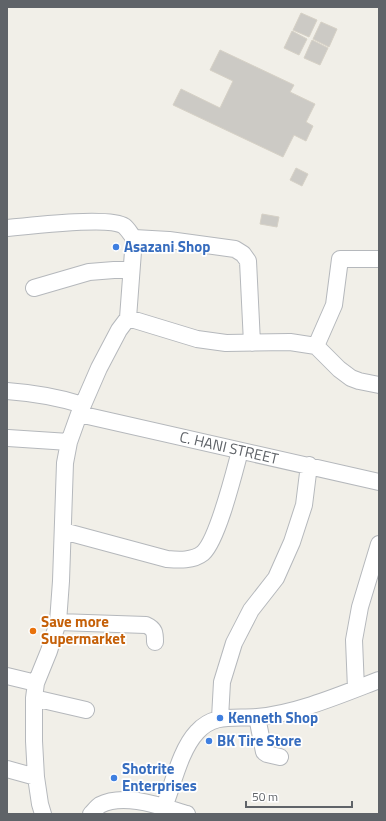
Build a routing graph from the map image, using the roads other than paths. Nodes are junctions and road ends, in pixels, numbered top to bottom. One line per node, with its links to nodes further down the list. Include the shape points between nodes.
1 (7, 228): 2 (street, via 66,222 110,223 124,226)
2 (134, 238): 4 (street); 7 (street, via 230,248 244,254 248,261)
3 (379, 259): 8 (street, via 340,259 334,305)
4 (131, 270): 5 (street, via 89,272); 6 (street)
5 (34, 288)
6 (128, 318): 7 (street, via 197,339); 11 (street, via 109,348)
7 (252, 343): 8 (street, via 290,342)
8 (316, 346): 9 (street, via 351,378)
9 (379, 385)
10 (7, 391): 11 (street, C. HANI STREET, via 60,398)
11 (81, 409): 13 (street); 14 (street, C. HANI STREET)
12 (8, 438): 13 (street)
13 (69, 442): 17 (street, via 65,463)
14 (240, 451): 15 (street, C. HANI STREET); 17 (street, via 218,524 210,543 196,557 184,560 167,559)
15 (309, 465): 16 (street, C. HANI STREET); 27 (street, via 304,505 292,542 276,578 252,610 234,643 222,682)
16 (379, 482)
17 (63, 531): 19 (street)
18 (379, 544): 23 (street, via 360,607 354,640)
19 (58, 622): 20 (street, via 146,625 153,629); 24 (street)
20 (155, 642)
21 (7, 676): 24 (street)
22 (379, 680): 23 (street)
23 (356, 689): 26 (street, via 303,707)
24 (35, 691): 25 (street); 30 (street)
25 (86, 710)
26 (257, 716): 27 (street); 28 (street, via 264,752)
27 (220, 718): 31 (street, via 196,732 188,744)
28 (280, 757)
29 (7, 769): 30 (street)
30 (36, 777): 32 (street)
31 (164, 807): 33 (street, via 118,800 99,806); 34 (street)
32 (43, 814)
33 (91, 814)
34 (187, 814)

